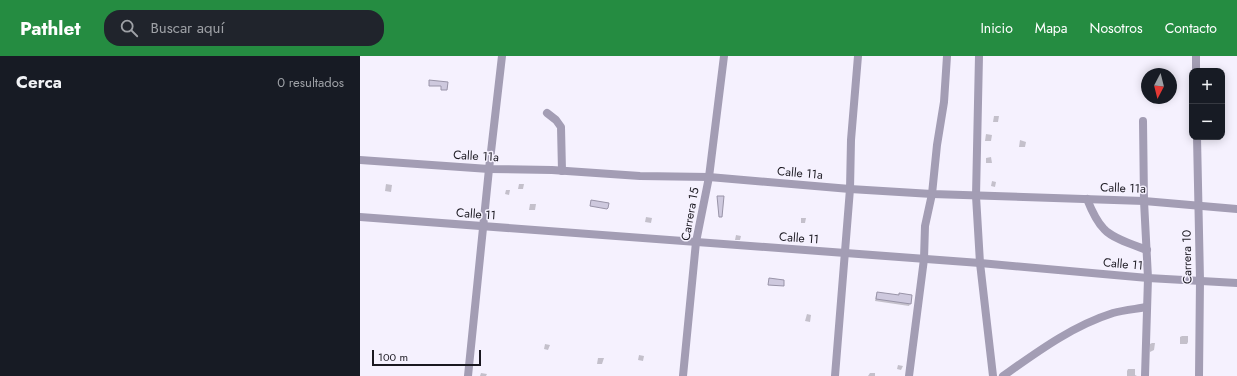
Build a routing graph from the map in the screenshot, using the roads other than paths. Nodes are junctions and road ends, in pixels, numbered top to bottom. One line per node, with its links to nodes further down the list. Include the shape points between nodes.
1 (502, 56): 12 (street)
2 (724, 56): 14 (street, Carrera 15)
3 (858, 56): 15 (street)
4 (947, 56): 16 (street)
5 (979, 56): 17 (street)
6 (1196, 56): 7 (street)
7 (1196, 68)
8 (547, 113): 13 (street, via 561,127)
9 (1143, 121): 19 (street)
10 (1197, 140): 20 (street, Carrera 10)
11 (360, 160): 12 (street, Calle 11a)
12 (489, 169): 13 (street, Calle 11a); 23 (street)
13 (562, 171): 14 (street, Calle 11a)
14 (709, 177): 15 (street, Calle 11a); 24 (street, Carrera 15)
15 (850, 189): 16 (street, Calle 11a); 26 (street)
16 (932, 194): 17 (street, Calle 11a); 27 (street, via 925,226)
17 (976, 196): 18 (street, Calle 11a); 28 (street)
18 (1086, 199): 19 (street, Calle 11a); 25 (street, via 1104,230)
19 (1144, 201): 20 (street, Calle 11a); 25 (street)
20 (1198, 206): 21 (street, Calle 11a); 30 (street, Carrera 10)
21 (1237, 209)
22 (360, 217): 23 (street, Calle 11)
23 (483, 227): 24 (street, Calle 11); 33 (street)
24 (696, 242): 26 (street, Calle 11); 34 (street, Carrera 15)
25 (1147, 250): 29 (street)
26 (844, 253): 27 (street, Calle 11); 35 (street)
27 (924, 259): 28 (street, Calle 11); 36 (street)
28 (980, 263): 29 (street, Calle 11); 37 (street)
29 (1148, 278): 30 (street, Calle 11); 32 (street)
30 (1200, 280): 31 (street, Calle 11); 40 (street, Carrera 10)
31 (1237, 283)
32 (1147, 307): 38 (street, via 1114,313 1090,322 1060,337); 39 (street)
33 (468, 376)
34 (683, 376)
35 (835, 376)
36 (909, 376)
37 (993, 376)
38 (1003, 376)
39 (1145, 376)
40 (1199, 376)

